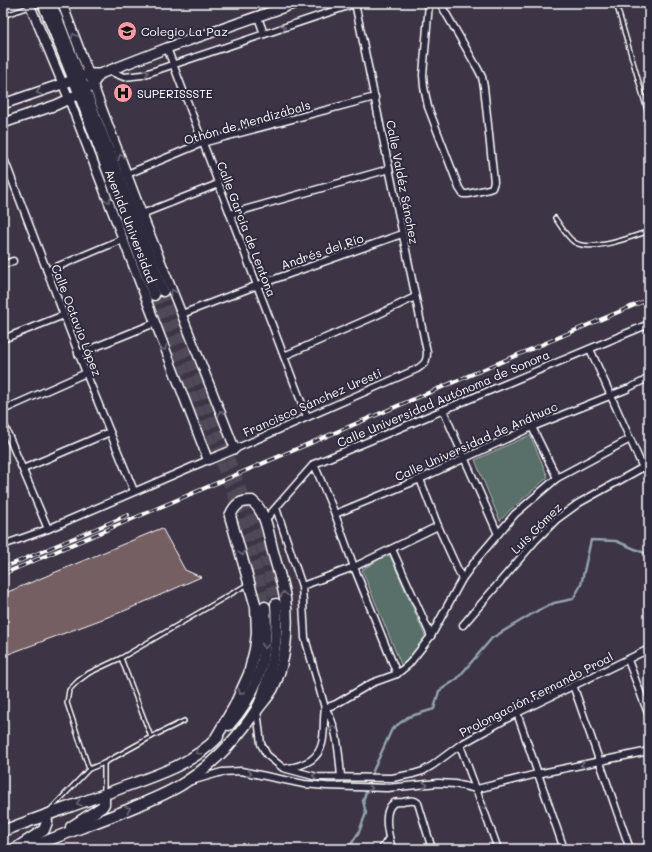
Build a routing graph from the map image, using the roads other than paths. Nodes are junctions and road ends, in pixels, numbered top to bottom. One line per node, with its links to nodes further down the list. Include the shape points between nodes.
1 (43, 3): 16 (main road, Avenida Universidad)
2 (51, 3): 16 (main road, Avenida Universidad)
3 (62, 3): 16 (street, Avenida Universidad, one-way to 3)
4 (296, 3): 11 (main road)
5 (356, 3): 12 (street, one-way to 5); 20 (street, Calle Valdéz Sánchez)
6 (429, 3): 7 (street, via 423,75 425,97 459,188 463,194 468,194 492,188 494,182 484,87 478,69)
7 (440, 3)
8 (616, 3): 23 (lane)
9 (30, 5): 10 (lane); 17 (street, Avenida Universidad)
10 (3, 16)
11 (258, 17): 12 (street); 13 (main road)
12 (264, 34): 14 (street)
13 (167, 48): 14 (street, Calle García de Lentona); 15 (main road)
14 (174, 64): 15 (street, one-way to 14, via 132,77); 25 (street, Calle García de Lentona)
15 (104, 72): 16 (main road); 18 (main road)
16 (81, 77): 17 (main road); 18 (street, Avenida Universidad); 19 (main road, Avenida Universidad)
17 (62, 84): 21 (street, Avenida Universidad); 22 (main road, one-way to 22)
18 (94, 84): 19 (main road); 28 (street, Avenida Universidad, one-way to 18)
19 (82, 92): 21 (main road); 28 (main road, Avenida Universidad); 28 (main road, Avenida Universidad, via 158,293)
20 (375, 98): 25 (street, Othón de Mendizábals); 27 (street, Calle Valdéz Sánchez)
21 (69, 99): 24 (main road); 35 (street, Avenida Universidad, one-way to 35)
22 (3, 104)
23 (649, 118)
24 (3, 123)
25 (202, 144): 28 (street, Othón de Mendizábals); 29 (street, Calle García de Lentona)
26 (3, 156): 38 (street, Calle Octavio López)
27 (389, 169): 31 (street); 34 (street, Calle Valdéz Sánchez)
28 (123, 176): 30 (street, Avenida Universidad)
29 (218, 184): 30 (street); 31 (street, Calle García de Lentona)
30 (142, 214): 41 (street, Avenida Universidad, one-way to 30)
31 (230, 214): 39 (street, Calle García de Lentona)
32 (555, 218): 33 (lane, via 569,237 583,246 619,240)
33 (649, 231)
34 (402, 234): 39 (street, Andrés del Río); 40 (street, Calle Valdéz Sánchez)
35 (123, 239): 38 (street); 43 (street, Avenida Universidad)
36 (13, 261): 37 (street)
37 (3, 265)
38 (46, 271): 42 (street, Calle Octavio López)
39 (258, 285): 41 (street, Andrés del Río); 48 (street, Calle García de Lentona)
40 (415, 297): 48 (street); 49 (street, Calle Valdéz Sánchez, via 427,352)
41 (182, 314): 61 (street, Avenida Universidad, one-way to 41)
42 (64, 315): 45 (street); 47 (street, Calle Octavio López)
43 (155, 324): 47 (street); 63 (street, Avenida Universidad, one-way to 63)
44 (649, 324): 46 (street, Calle Universidad Autónoma de Sonora)
45 (3, 339)
46 (590, 349): 53 (street); 55 (street, Calle Universidad Autónoma de Sonora)
47 (78, 354): 50 (street, Calle Octavio López)
48 (284, 356): 56 (street, Calle García de Lentona)
49 (424, 364): 56 (street, Francisco Sánchez Uresti, via 418,369)
50 (86, 373): 54 (street); 59 (street, Calle Octavio López)
51 (647, 380): 52 (street)
52 (627, 389): 53 (street, Calle Universidad de Anáhuac)
53 (611, 396): 58 (street, Calle Universidad de Anáhuac); 60 (street)
54 (3, 410)
55 (443, 410): 62 (street); 64 (street, Calle Universidad Autónoma de Sonora)
56 (307, 417): 61 (street, Francisco Sánchez Uresti)
57 (3, 423): 66 (street)
58 (532, 427): 62 (street, Calle Universidad de Anáhuac); 67 (street)
59 (110, 432): 66 (street); 69 (street, Calle Octavio López)
60 (630, 439): 65 (street); 67 (street)
61 (235, 449): 63 (street, Francisco Sánchez Uresti)
62 (464, 458): 68 (street, Calle Universidad de Anáhuac); 75 (street)
63 (208, 460): 69 (street)
64 (314, 464): 70 (street, Calle Universidad Autónoma de Sonora); 71 (street)
65 (646, 466): 84 (street, Luis Gómez, via 579,503 557,519 535,540)
66 (23, 469): 74 (street)
67 (557, 478): 75 (street, via 520,510)
68 (420, 479): 71 (street, Calle Universidad de Anáhuac); 73 (street)
69 (134, 491): 74 (street)
70 (276, 508): 72 (street, Calle Universidad Autónoma de Sonora); 81 (street)
71 (335, 514): 78 (street)
72 (265, 520): 80 (main road, one-way to 80, via 259,506 252,501 243,501 233,508 230,516); 92 (main road, one-way to 72, via 275,684 284,653 286,631 285,599)
73 (438, 526): 77 (street); 79 (street)
74 (48, 529): 76 (street)
75 (498, 534): 79 (street)
76 (3, 545)
77 (392, 549): 78 (street); 85 (street)
78 (354, 567): 81 (street); 89 (street)
79 (462, 579): 85 (street)
80 (250, 582): 87 (lane); 97 (main road, one-way to 97, via 256,607 256,649 249,674 234,707)
81 (302, 586): 91 (street, via 305,638)
82 (276, 604): 92 (main road, via 277,639 269,676)
83 (265, 607): 97 (main road, one-way to 97, via 266,644 256,686 240,712)
84 (463, 625)
85 (431, 636): 89 (street, via 409,664)
86 (649, 649): 88 (street, Prolongación Fernando Proal)
87 (121, 658): 96 (lane); 103 (lane, via 90,673 69,690 68,703)
88 (628, 660): 90 (street, Prolongación Fernando Proal); 94 (street)
89 (397, 674): 91 (street, via 372,683)
90 (573, 685): 93 (street, Prolongación Fernando Proal); 100 (street)
91 (325, 708): 102 (street, via 323,744 317,756 296,767); 105 (street, one-way to 91, via 331,717)
92 (257, 710): 102 (street, via 261,744 267,755); 106 (main road, via 220,754)
93 (517, 713): 98 (street, Prolongación Fernando Proal); 104 (street)
94 (649, 716)
95 (184, 721): 96 (lane)
96 (151, 737): 101 (lane)
97 (214, 741): 108 (main road, one-way to 108, via 177,765)
98 (460, 745): 105 (street, Prolongación Fernando Proal, via 433,765 413,774 392,778); 107 (street)
99 (649, 752): 100 (street)
100 (600, 762): 104 (street, one-way to 104); 120 (street)
101 (104, 763): 103 (lane); 108 (lane)
102 (283, 768): 105 (street, Prolongación Fernando Proal, one-way to 102, via 317,777)
103 (89, 769): 109 (lane)
104 (537, 774): 107 (street); 119 (street)
105 (341, 777)
106 (184, 783): 107 (street, one-way to 107, via 222,772 236,771 304,784 352,788 438,783); 111 (main road, one-way to 106, via 150,800)
107 (477, 789): 118 (street, one-way to 118)
108 (104, 795): 109 (main road, one-way to 109); 111 (main road, via 104,804 98,811)
109 (46, 815): 110 (main road); 113 (main road, via 44,830)
110 (3, 831)
111 (59, 836): 114 (main road)
112 (389, 838): 115 (street); 116 (street); 117 (street, via 389,808 395,802 413,800 417,802)
113 (16, 849)
114 (27, 849)
115 (382, 849)
116 (392, 849)
117 (432, 849)
118 (498, 849)
119 (564, 849)
120 (630, 849)

